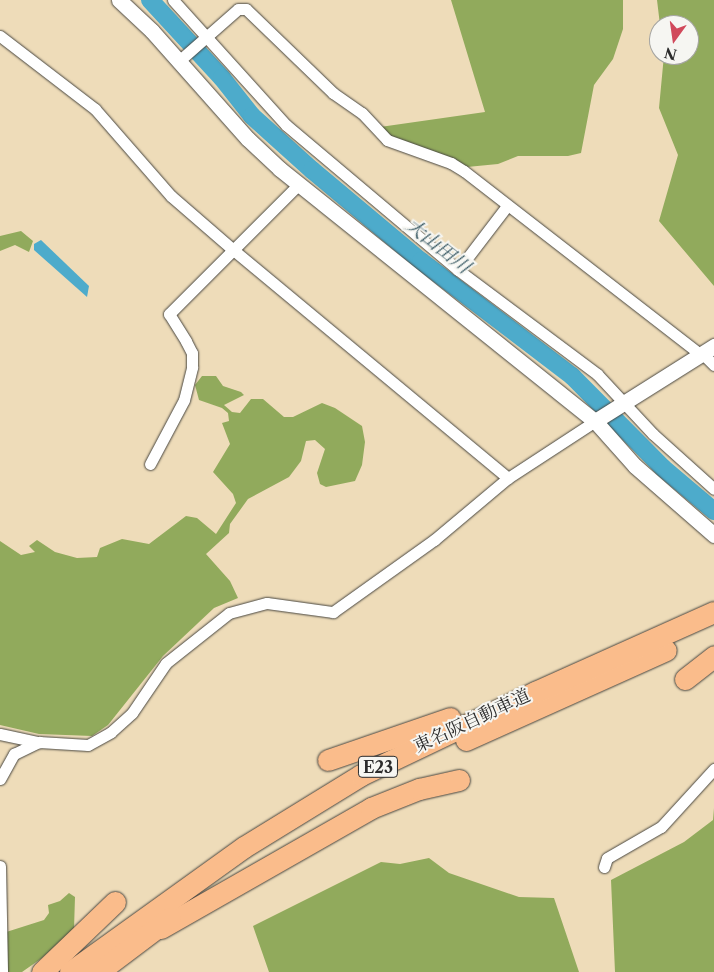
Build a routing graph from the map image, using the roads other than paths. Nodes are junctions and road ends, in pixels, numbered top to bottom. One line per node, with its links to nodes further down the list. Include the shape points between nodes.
1 (118, 0): 5 (street)
2 (173, 0): 4 (street)
3 (0, 36): 8 (street, via 95,109 171,196)
4 (207, 36): 5 (street); 7 (street, via 238,10 246,9 387,140 451,163); 9 (street, via 269,109)
5 (180, 60): 6 (street, via 248,139)
6 (299, 184): 8 (street); 13 (street)
7 (507, 206): 9 (street); 10 (street)
8 (234, 251): 14 (street, via 169,314 186,340 192,367 184,400); 15 (street)
9 (458, 270): 12 (street, via 568,351)
10 (705, 351): 11 (street); 12 (street)
11 (714, 365)
12 (622, 403): 13 (street); 16 (street)
13 (596, 420): 15 (street); 17 (street, via 635,466)
14 (150, 464)
15 (508, 478): 24 (street, via 434,540 333,612 267,603 229,613 166,663 132,713 111,732 88,745)
16 (714, 489)
17 (714, 535)
18 (714, 612): 22 (highway, 東名阪自動車道 / E23)
19 (714, 628): 32 (highway, 東名阪自動車道 / E23, via 432,755 370,787 254,858)
20 (709, 658): 21 (highway)
21 (685, 679)
22 (535, 692): 25 (highway, via 510,695); 35 (highway, 東名阪自動車道 / E23, via 361,775 296,814 244,846)
23 (0, 734): 24 (street)
24 (39, 742): 27 (street, via 14,754)
25 (328, 760)
26 (714, 769): 30 (street, via 661,827 607,858)
27 (0, 779)
28 (459, 780): 32 (highway, via 419,789 371,808)
29 (0, 866): 33 (street)
30 (604, 867)
31 (115, 902): 34 (highway)
32 (140, 940): 36 (highway, 東名阪自動車道 / E23)
33 (2, 972)
34 (42, 972)
35 (70, 972)
36 (98, 972)

